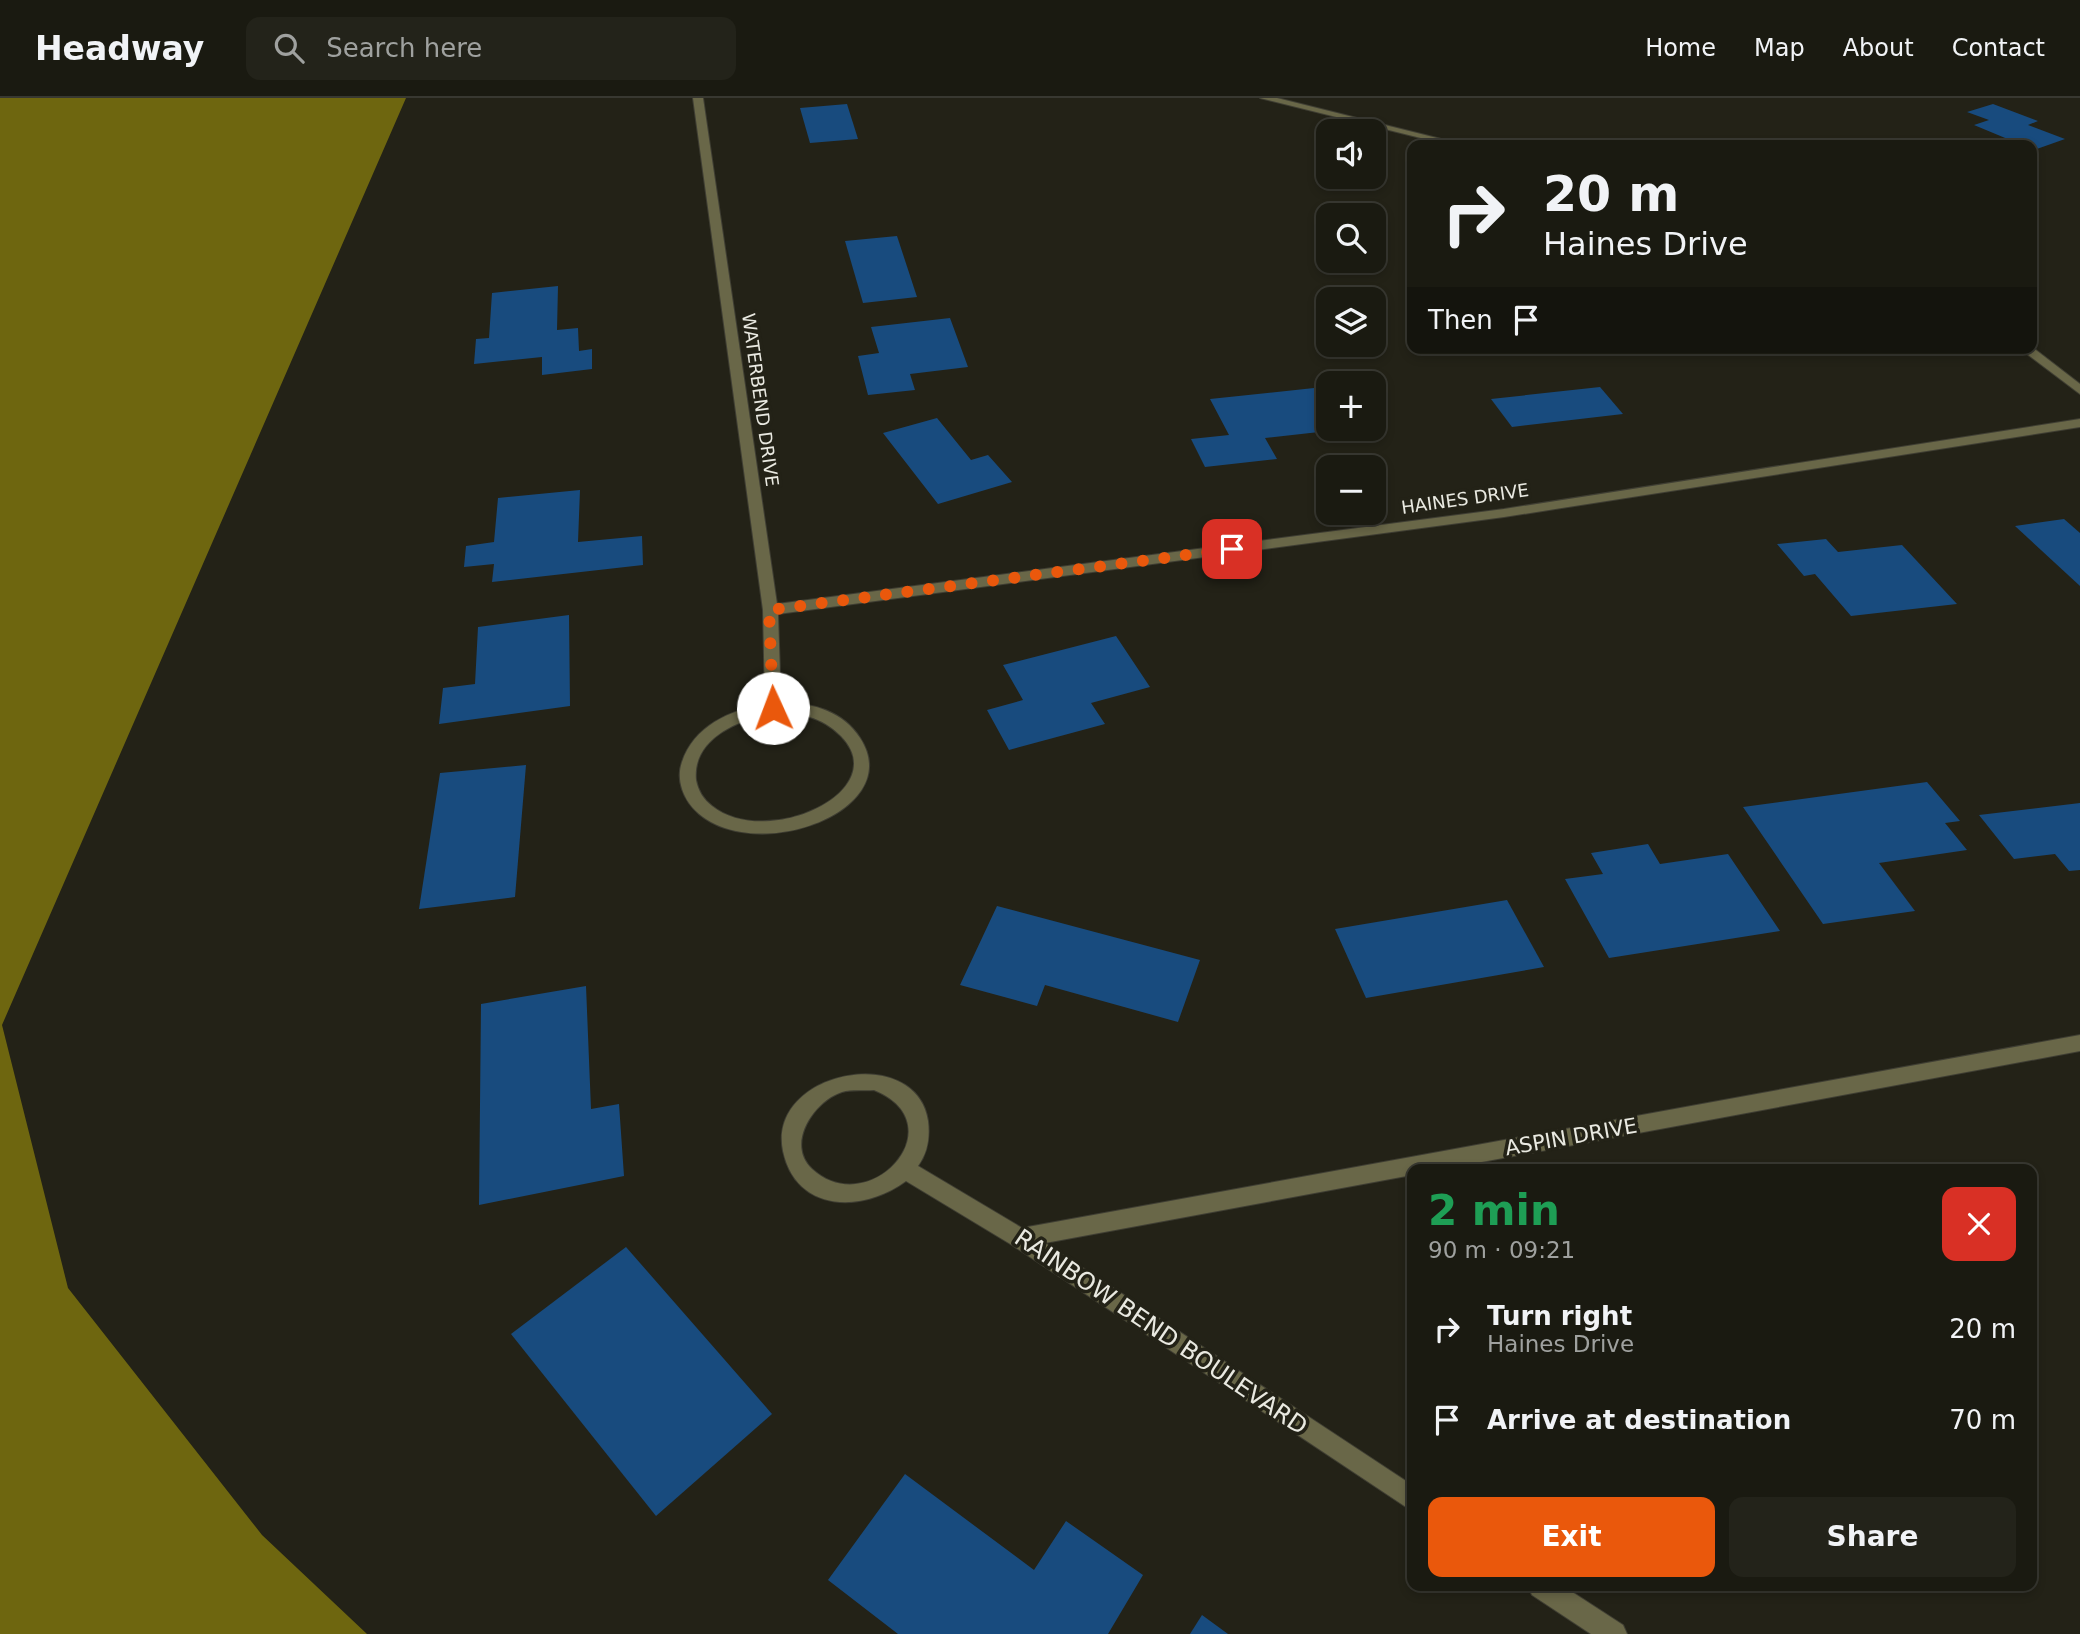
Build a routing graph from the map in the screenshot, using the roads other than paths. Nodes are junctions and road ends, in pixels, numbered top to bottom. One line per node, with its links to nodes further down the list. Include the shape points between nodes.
1 (698, 98): 7 (street, WATERBEND DRIVE)
2 (1265, 98): 3 (street)
3 (1439, 140)
4 (2033, 354): 5 (street)
5 (2080, 390)
6 (2080, 423): 7 (street, HAINES DRIVE, via 1504,513)
7 (769, 610): 8 (street, WATERBEND DRIVE)
8 (773, 708): 8 (street, via 741,715 713,730 694,750 686,774 692,797 711,816 741,827 775,829 810,821 838,804 856,782 861,758 853,736 834,719 805,709)
9 (2080, 1043): 10 (street, ASPIN DRIVE)
10 (1422, 1164)
11 (1407, 1167): 13 (street, ASPIN DRIVE)
12 (906, 1170): 12 (street, via 920,1144 919,1118 903,1095 875,1082 840,1084 815,1096 798,1115 790,1143 799,1170 824,1190 856,1194 883,1186); 13 (street, RAINBOW BEND BOULEVARD)
13 (1020, 1238): 14 (street, RAINBOW BEND BOULEVARD)
14 (1407, 1496)
15 (1549, 1591): 16 (street)
16 (1614, 1634)

